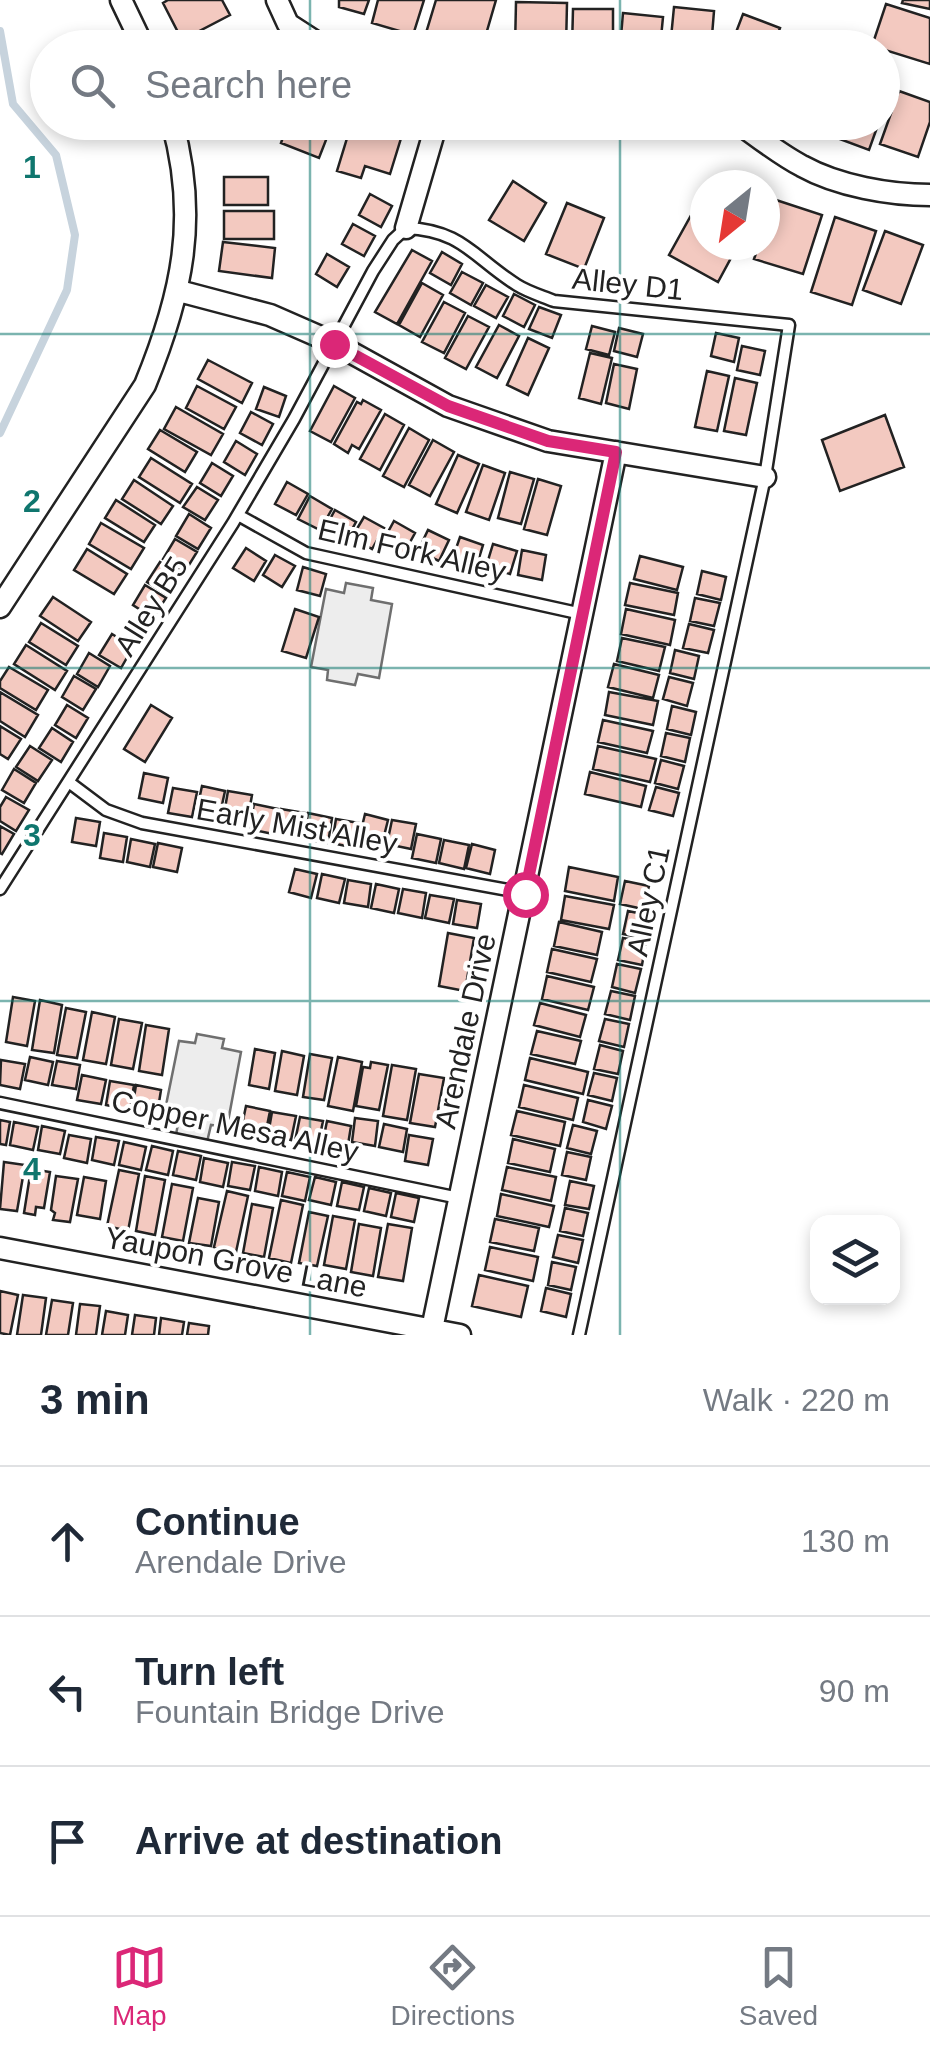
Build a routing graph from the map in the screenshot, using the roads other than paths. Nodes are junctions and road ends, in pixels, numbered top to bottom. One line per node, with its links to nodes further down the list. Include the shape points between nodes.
1 (121, 0): 3 (street)
2 (277, 0): 4 (street)
3 (135, 30)
4 (297, 30)
5 (175, 140): 10 (street, via 187,225)
6 (432, 140): 9 (street)
7 (763, 140): 8 (street, via 804,168 904,195)
8 (930, 195)
9 (406, 228): 11 (lane, via 373,271); 13 (lane, Alley D1, via 462,241 518,286 554,302 789,325)
10 (178, 291): 11 (street, via 270,315); 15 (street, via 145,385)
11 (334, 344): 12 (street, via 448,406 548,441); 14 (lane, Alley B5)
12 (616, 452): 13 (street); 16 (street, Arendale Drive)
13 (765, 477): 25 (lane, Alley C1)
14 (238, 515): 16 (lane, Elm Fork Alley, via 306,554); 17 (lane, Alley B5)
15 (0, 608)
16 (583, 614): 19 (street, Arendale Drive)
17 (70, 783): 18 (lane, Alley B5); 19 (lane, Early Mist Alley, via 106,810 142,823)
18 (0, 889)
19 (525, 894): 21 (street, Arendale Drive)
20 (0, 1103): 21 (lane, Copper Mesa Alley)
21 (459, 1198): 23 (street, Arendale Drive)
22 (0, 1248): 23 (street, Yaupon Grove Lane)
23 (432, 1329): 24 (street, Yaupon Grove Lane)
24 (460, 1335)
25 (579, 1335)

